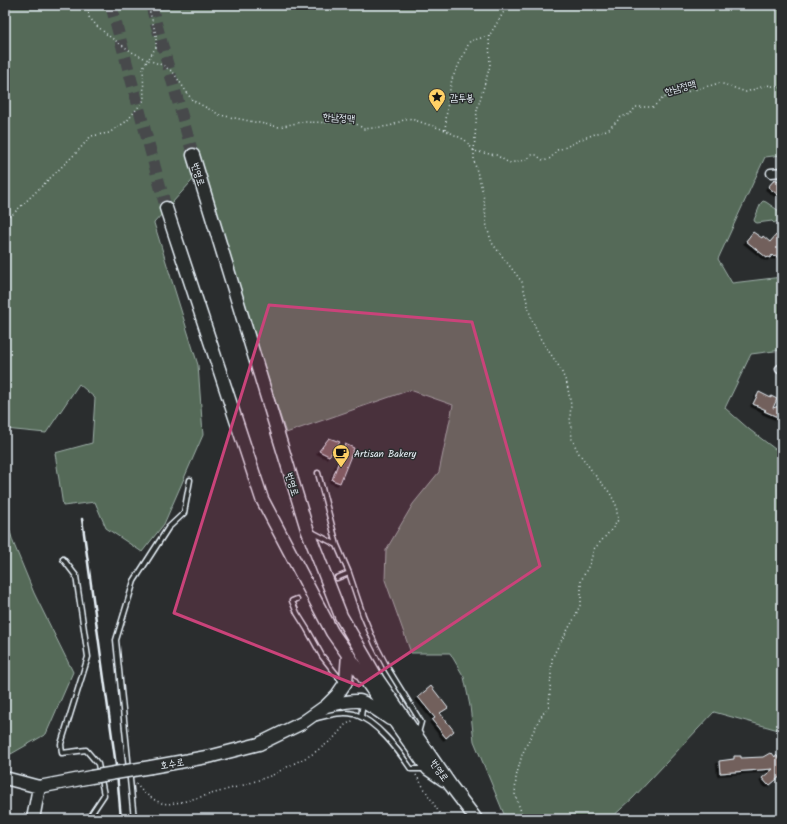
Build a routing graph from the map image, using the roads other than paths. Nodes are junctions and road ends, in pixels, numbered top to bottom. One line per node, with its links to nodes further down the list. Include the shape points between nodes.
1 (193, 155): 7 (street, 번영로)
2 (782, 172): 3 (street)
3 (771, 173)
4 (166, 208): 13 (street, 번영로, via 262,499 332,632)
5 (318, 472): 8 (lane)
6 (190, 480): 27 (lane, via 184,513 168,528 134,581 116,640)
7 (308, 529): 8 (lane); 20 (street, 번영로, via 341,616 378,680)
8 (337, 545): 10 (lane)
9 (63, 559): 26 (lane, via 76,576 88,657 62,744 62,753 86,750 98,764 104,795 90,816)
10 (349, 573): 11 (lane); 20 (lane, via 375,644 421,722)
11 (337, 578)
12 (297, 599): 14 (lane, via 292,601 297,613 322,656)
13 (348, 654): 15 (street, 호수로, via 346,682); 19 (street, 번영로)
14 (340, 679)
15 (326, 706): 18 (street, 호수로); 19 (street, 호수로, via 360,701)
16 (362, 708): 17 (lane)
17 (361, 717): 18 (lane, via 337,713); 21 (lane, via 379,729 411,769)
18 (302, 723): 24 (street, 호수로, bridge, via 259,744 212,756)
19 (397, 724): 21 (street, 번영로)
20 (417, 735): 23 (street, 번영로)
21 (428, 769): 23 (street, 번영로)
22 (5, 778): 24 (street)
23 (451, 786): 28 (street, 번영로)
24 (39, 787): 25 (street)
25 (33, 819)
26 (79, 819)
27 (134, 819)
28 (476, 819)

